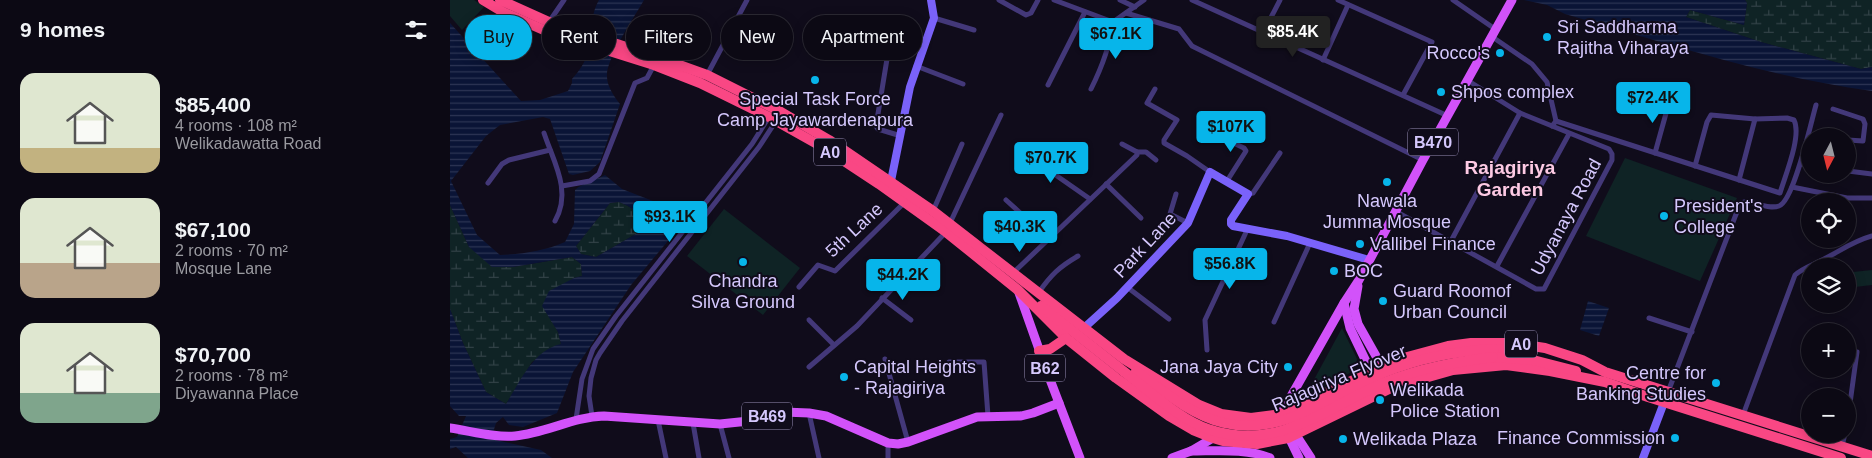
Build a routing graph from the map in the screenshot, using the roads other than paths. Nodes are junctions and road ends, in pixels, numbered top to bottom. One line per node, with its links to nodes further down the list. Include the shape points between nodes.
1 (483, 0): 25 (highway, A0, via 503,12)
2 (500, 0): 16 (highway, A0)
3 (564, 0): 21 (street)
4 (747, 0): 35 (street)
5 (931, 0): 23 (street)
6 (999, 0): 7 (street, via 1026,15 1031,13)
7 (1038, 0)
8 (1054, 0): 19 (street)
9 (1120, 0): 18 (street)
10 (1144, 0): 18 (street)
11 (1192, 0): 28 (street)
12 (1280, 0): 28 (street)
13 (1338, 0): 17 (street)
14 (1453, 0): 27 (street)
15 (1510, 2): 27 (main road, B470)
16 (516, 4): 22 (highway, A0)
17 (1348, 5): 32 (street); 41 (street, via 1432,42)
18 (1135, 7): 20 (street)
19 (1084, 12): 24 (street); 38 (street)
20 (1126, 13): 24 (street); 65 (street, via 1179,29 1192,46)
21 (554, 15)
22 (542, 18)
23 (934, 18): 26 (street); 34 (street)
24 (1113, 22): 39 (street, via 1104,64)
25 (542, 27)
26 (974, 30)
27 (1493, 32): 36 (main road, B470); 50 (street, via 1532,64 1546,82)
28 (1263, 33): 32 (street)
29 (616, 48): 30 (highway, A0)
30 (621, 50): 33 (highway, A0); 35 (highway, A0)
31 (888, 60): 55 (street, via 876,126)
32 (1323, 60): 41 (street)
33 (654, 65): 48 (highway, A0, via 700,83); 77 (street, via 647,78 635,83 599,174 590,181)
34 (916, 66): 37 (street); 55 (street)
35 (707, 75): 73 (highway, A0, via 821,135)
36 (1467, 80): 45 (street, Udyanaya Road); 47 (main road, B470)
37 (963, 84)
38 (1048, 85)
39 (1091, 89)
40 (1155, 89): 69 (street, via 1147,103 1177,120 1164,143)
41 (1403, 95): 47 (street)
42 (1670, 99): 63 (street)
43 (1816, 105): 51 (street)
44 (1833, 109): 56 (street, via 1863,119 1863,141)
45 (1520, 113): 50 (street, Udyanaya Road); 94 (street)
46 (1001, 115): 90 (street)
47 (1448, 116): 65 (main road, B470)
48 (772, 119): 84 (highway, A0, via 826,149); 101 (street); 104 (street, via 758,146)
49 (1755, 119): 68 (street, via 1711,116); 72 (street); 72 (street, via 1794,120 1797,126 1793,148 1780,193)
50 (1554, 124): 54 (street, Udyanaya Road); 63 (street)
51 (1811, 128)
52 (1210, 132): 74 (street, via 1246,151)
53 (544, 133): 59 (street)
54 (1569, 134): 98 (street); 98 (street, Udyanaya Road, via 1609,149 1612,160 1544,289 1536,289)
55 (901, 136): 73 (street)
56 (1856, 141)
57 (962, 144): 85 (street)
58 (1122, 144): 60 (street)
59 (550, 150): 75 (street, via 509,160); 77 (street)
60 (1137, 152): 64 (street, via 1146,152); 76 (street)
61 (1024, 153): 82 (street)
62 (1280, 153): 80 (street, via 1253,193)
63 (1655, 153): 68 (street)
64 (1156, 160)
65 (1423, 160): 86 (main road, B470)
66 (1801, 161): 67 (street)
67 (1800, 164): 78 (street)
68 (1695, 166): 72 (street)
69 (1210, 172): 74 (street); 89 (street, Park Lane)
70 (1856, 172): 71 (street)
71 (1872, 174)
72 (1738, 180)
73 (890, 181): 85 (highway, A0)
74 (1227, 181): 80 (street)
75 (488, 183)
76 (1106, 184): 82 (street); 87 (street)
77 (562, 186): 88 (street, via 562,208)
78 (1792, 187): 81 (street, via 1847,198); 117 (street, via 1780,206 1744,202 1738,209)
79 (1176, 194): 89 (street, via 1170,214)
80 (1248, 194): 91 (street, via 1231,220 1233,226)
81 (1872, 198)
82 (1090, 199): 93 (street)
83 (1006, 200): 93 (street)
84 (904, 202): 90 (highway, A0); 102 (street, 5th Lane, via 835,271 818,265)
85 (933, 211): 90 (highway, A0)
86 (1395, 211): 94 (street, Udyanaya Road); 97 (main road, B470)
87 (1141, 218)
88 (555, 221)
89 (1188, 223): 103 (street, Park Lane)
90 (948, 228): 99 (highway, A0); 105 (highway, A0); 107 (street)
91 (1248, 228): 95 (street); 121 (street, via 1204,320)
92 (1872, 236): 141 (street, via 1856,240 1796,275)
93 (1049, 240): 99 (street)
94 (1451, 241): 98 (street, Udyanaya Road)
95 (1310, 244): 97 (street); 114 (street)
96 (1078, 256): 106 (street, via 1060,266)
97 (1369, 260): 100 (main road, B470)
98 (1497, 266)
99 (1013, 273): 106 (highway, A0); 130 (highway, Rajagiriya Flyover, bridge, via 1062,317 1189,408 1215,421 1236,425 1260,426 1289,420 1383,374 1451,353 1524,351 1552,356)
100 (1359, 280): 108 (main road, B470); 126 (main road, B470, via 1354,309 1358,324)
101 (641, 284): 104 (street); 142 (street, via 588,358)
102 (799, 287)
103 (1126, 287): 113 (street); 115 (street, Park Lane)
104 (647, 289): 139 (street, via 596,360 589,396)
105 (1018, 290): 112 (highway, A0); 116 (main road, B62); 130 (highway, Rajagiriya Flyover, bridge, via 1180,414 1200,426 1227,434 1263,435 1289,429 1384,382 1460,361 1501,357 1533,360)
106 (1038, 293): 115 (highway, A0)
107 (882, 298): 111 (street); 119 (street, via 857,326)
108 (1344, 304): 129 (main road, via 1350,328); 138 (main road, B470)
109 (1649, 318): 117 (street)
110 (809, 320): 119 (street)
111 (911, 320)
112 (1046, 320): 116 (main road, B62, via 1037,320); 118 (highway, A0)
113 (1169, 320)
114 (1274, 322)
115 (1085, 328): 137 (highway, A0, via 1124,359 1199,405)
116 (1032, 332): 122 (main road, B62)
117 (1692, 332): 134 (street)
118 (1066, 338): 122 (highway, via 1050,350); 148 (highway, A0, via 1169,416)
119 (834, 345): 127 (street)
120 (1448, 346): 126 (highway, A0); 128 (highway, via 1420,360 1418,365 1422,371); 130 (highway, A0, via 1483,342 1534,345 1582,360)
121 (1206, 350)
122 (1040, 351): 135 (main road, B62)
123 (1857, 352): 132 (street)
124 (885, 359): 150 (street)
125 (949, 362): 140 (street, via 984,362)
126 (1382, 366): 129 (highway, A0); 131 (main road, B470)
127 (809, 367)
128 (1452, 370): 130 (highway, A0, via 1506,366); 131 (highway, A0)
129 (1370, 372): 133 (main road); 138 (highway, A0)
130 (1605, 377): 134 (highway, A0)
131 (1393, 387): 133 (highway, A0)
132 (1852, 388)
133 (1381, 392): 147 (highway, A0)
134 (1666, 397): 141 (highway, A0); 167 (street); 168 (highway, A0)
135 (1059, 403): 140 (main road, B469, via 1021,416); 163 (main road, B62)
136 (809, 413): 145 (main road, B469, via 784,412 750,421); 151 (main road, B469, via 826,416); 161 (street)
137 (1221, 414): 138 (highway, A0, via 1251,418); 148 (street)
138 (1281, 414): 147 (main road)
139 (592, 416): 142 (main road, B469); 143 (main road, B469)
140 (988, 416): 150 (main road, B469, via 977,416)
141 (1743, 416): 153 (highway, A0)
142 (576, 419): 146 (main road, B469, via 514,436)
143 (658, 420): 144 (main road, B469); 158 (street)
144 (693, 423): 145 (main road, B469); 159 (street)
145 (720, 424): 160 (street)
146 (450, 428)
147 (1293, 437): 149 (highway, A0, via 1257,444); 165 (main road); 166 (main road)
148 (1213, 438): 149 (highway, A0); 154 (main road)
149 (1223, 441): 156 (main road)
150 (908, 442): 151 (main road, B469)
151 (888, 443): 162 (street)
152 (1842, 443): 153 (street)
153 (1842, 446): 157 (highway, A0)
154 (1191, 451): 155 (main road); 164 (main road)
155 (1231, 455): 156 (main road)
156 (1260, 456)
157 (1872, 456)
158 (666, 458)
159 (700, 458)
160 (729, 458)
161 (820, 458)
162 (888, 458)
163 (1080, 458)
164 (1172, 458)
165 (1299, 458)
166 (1310, 458)
167 (1643, 458)
168 (1841, 458)

